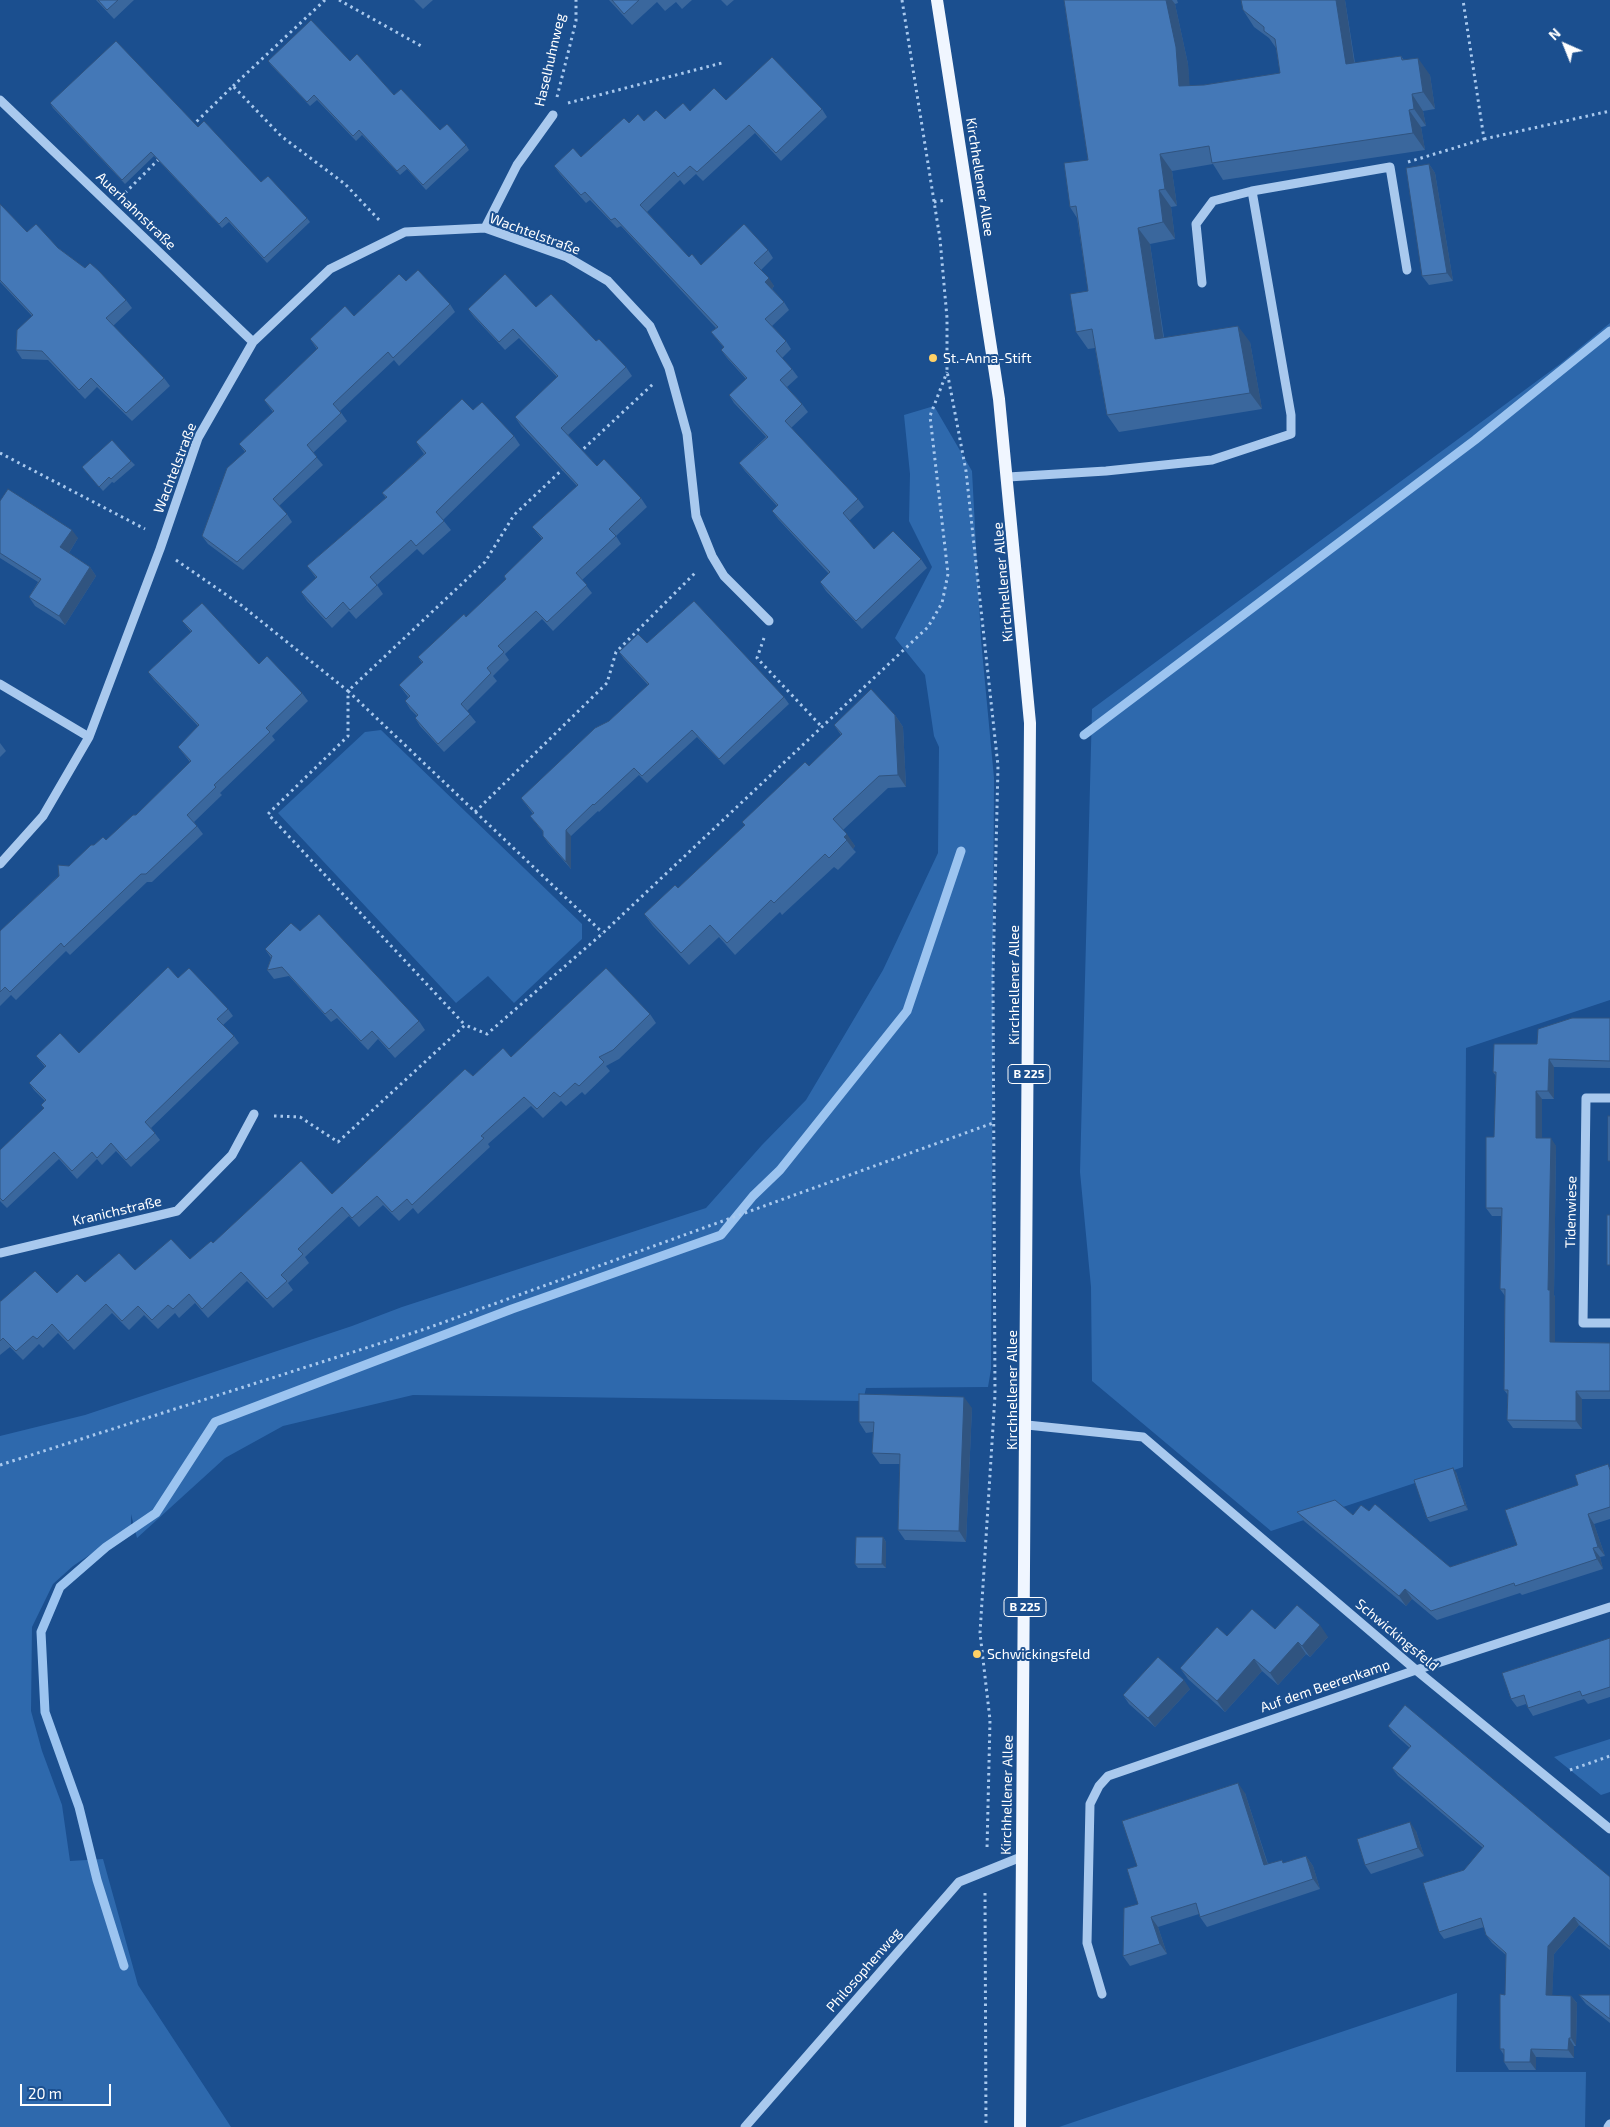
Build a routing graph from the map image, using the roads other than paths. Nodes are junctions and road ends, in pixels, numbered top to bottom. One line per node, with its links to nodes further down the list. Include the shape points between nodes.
1 (937, 0): 9 (main road, Kirchhellener Allee / B 225, via 998,390)
2 (0, 100): 8 (street, Auerhahnstraße)
3 (554, 111): 5 (street, Haselhuhnweg, via 517,164)
4 (1252, 191): 6 (street, via 1390,167); 7 (street, via 1213,201 1196,224); 9 (street, via 1291,415 1291,434 1212,460)
5 (485, 228): 8 (street, Wachtelstraße, via 406,232 330,268); 10 (street, Wachtelstraße, via 567,257 608,281 650,326 670,368 687,434 696,516 712,556 724,576)
6 (1408, 270)
7 (1202, 283)
8 (253, 342): 12 (street, Wachtelstraße, via 198,438 164,539)
9 (1008, 477): 18 (main road, Kirchhellener Allee / B 225, via 1030,723)
10 (769, 621)
11 (0, 684): 12 (street)
12 (89, 737): 13 (street, Wachtelstraße, via 43,816)
13 (0, 864)
14 (1610, 1098): 17 (street, Tidenwiese, via 1586,1098 1582,1323)
15 (254, 1114): 16 (street, Kranichstraße, via 232,1156 177,1211)
16 (0, 1253)
17 (1610, 1323)
18 (1027, 1425): 20 (street, Schwickingsfeld, via 1143,1437); 22 (main road, Kirchhellener Allee / B 225)
19 (1610, 1607): 20 (street, Auf dem Beerenkamp)
20 (1416, 1670): 21 (street, Schwickingsfeld); 23 (street, Auf dem Beerenkamp, via 1108,1776 1090,1804 1087,1943)
21 (1610, 1829)
22 (1021, 1857): 24 (street, Philosophenweg, via 959,1882); 25 (main road, Kirchhellener Allee / B 225)
23 (1102, 1994)
24 (745, 2127)
25 (1020, 2127)

